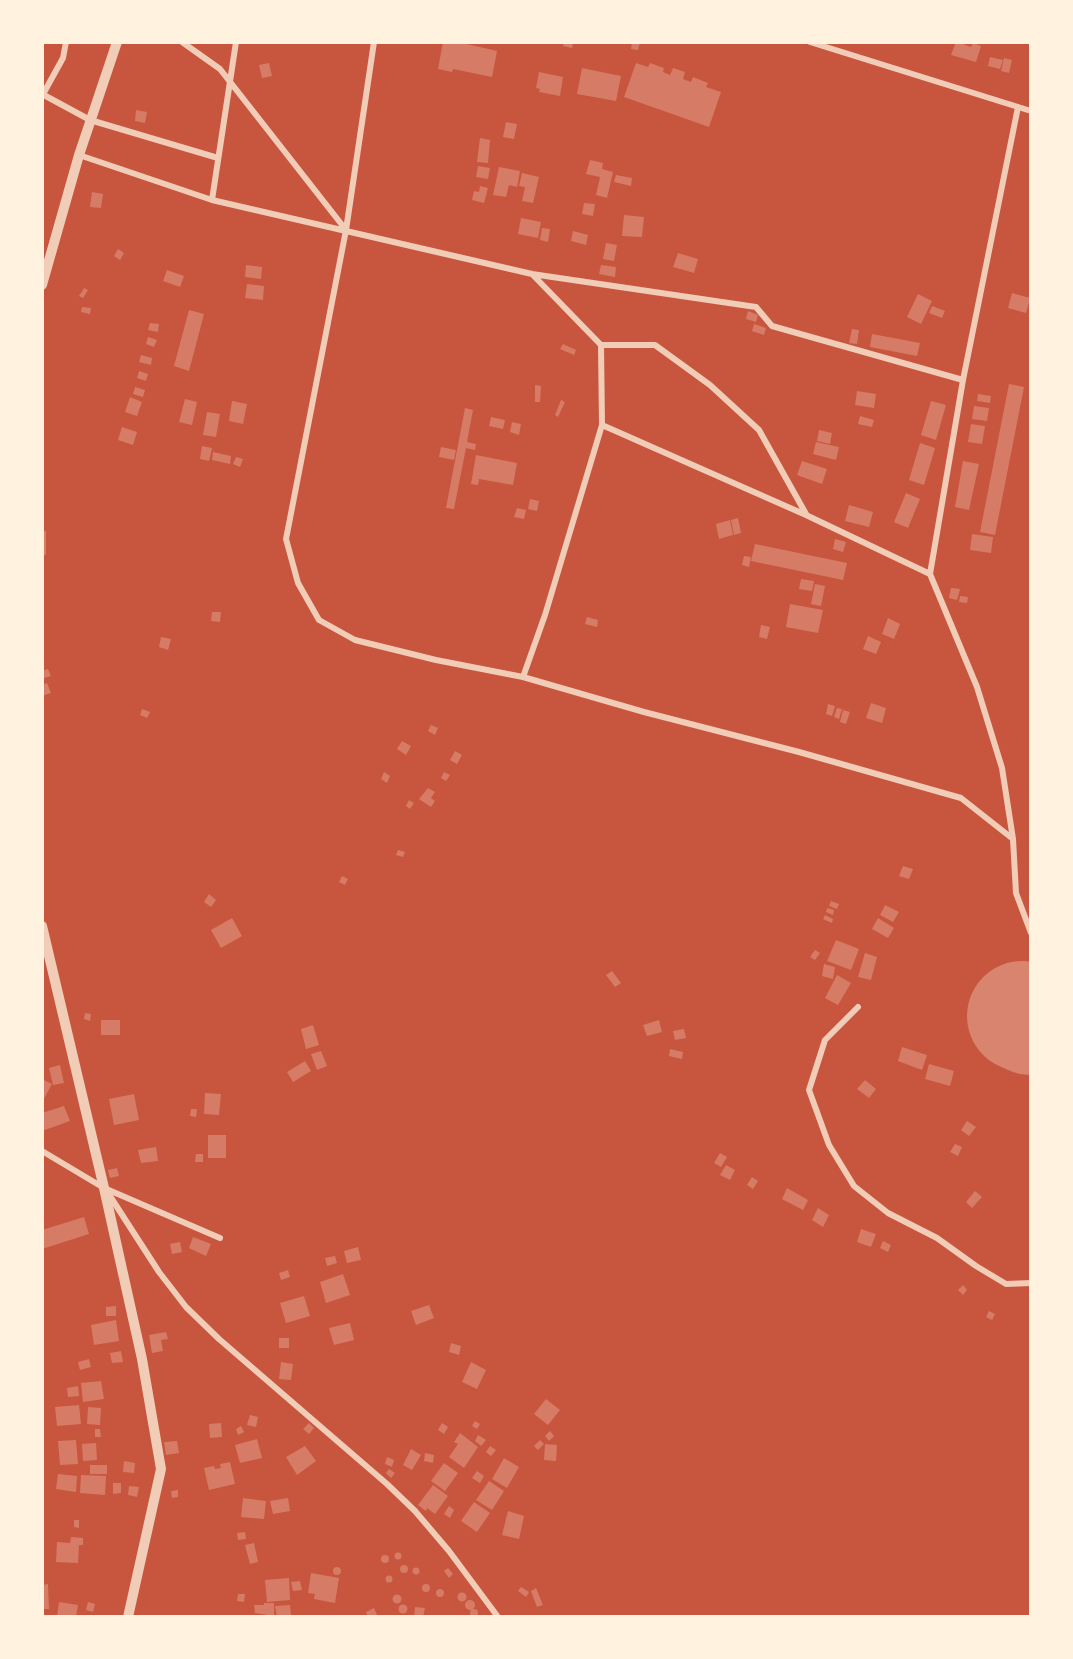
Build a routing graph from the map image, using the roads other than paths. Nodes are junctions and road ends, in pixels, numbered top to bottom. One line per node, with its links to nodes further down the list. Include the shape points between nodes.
1 (66, 42): 8 (street, via 63,58)
2 (117, 42): 11 (street)
3 (182, 42): 7 (street, via 220,69)
4 (236, 42): 7 (street)
5 (374, 42): 15 (street)
6 (810, 42): 9 (street)
7 (230, 82): 13 (street); 15 (street)
8 (42, 95): 11 (street)
9 (1018, 107): 10 (street); 19 (street)
10 (1031, 111)
11 (90, 120): 12 (street); 13 (street)
12 (78, 154): 14 (street); 17 (street)
13 (218, 158): 14 (street)
14 (212, 200): 15 (street)
15 (346, 230): 16 (street); 23 (street, via 286,539 298,584 319,620 355,640)
16 (532, 274): 18 (street); 19 (street, via 756,307 772,326)
17 (42, 285)
18 (600, 345): 20 (street); 21 (street, via 655,345 710,385 759,430)
19 (963, 380): 22 (street)
20 (602, 425): 21 (street); 23 (street)
21 (806, 515): 22 (street)
22 (930, 574): 24 (street, via 977,687 999,758)
23 (523, 677): 24 (street, via 961,798)
24 (1013, 839): 26 (street, via 1016,893)
25 (42, 926): 29 (street)
26 (1031, 933)
27 (858, 1007): 31 (street, via 825,1040 809,1090 829,1144 854,1186 888,1213 937,1238 1006,1284)
28 (42, 1151): 29 (street)
29 (104, 1188): 30 (street); 32 (street, via 142,1359 161,1469); 33 (street, via 186,1307 415,1511)
30 (220, 1238)
31 (1031, 1283)
32 (128, 1617)
33 (498, 1617)

